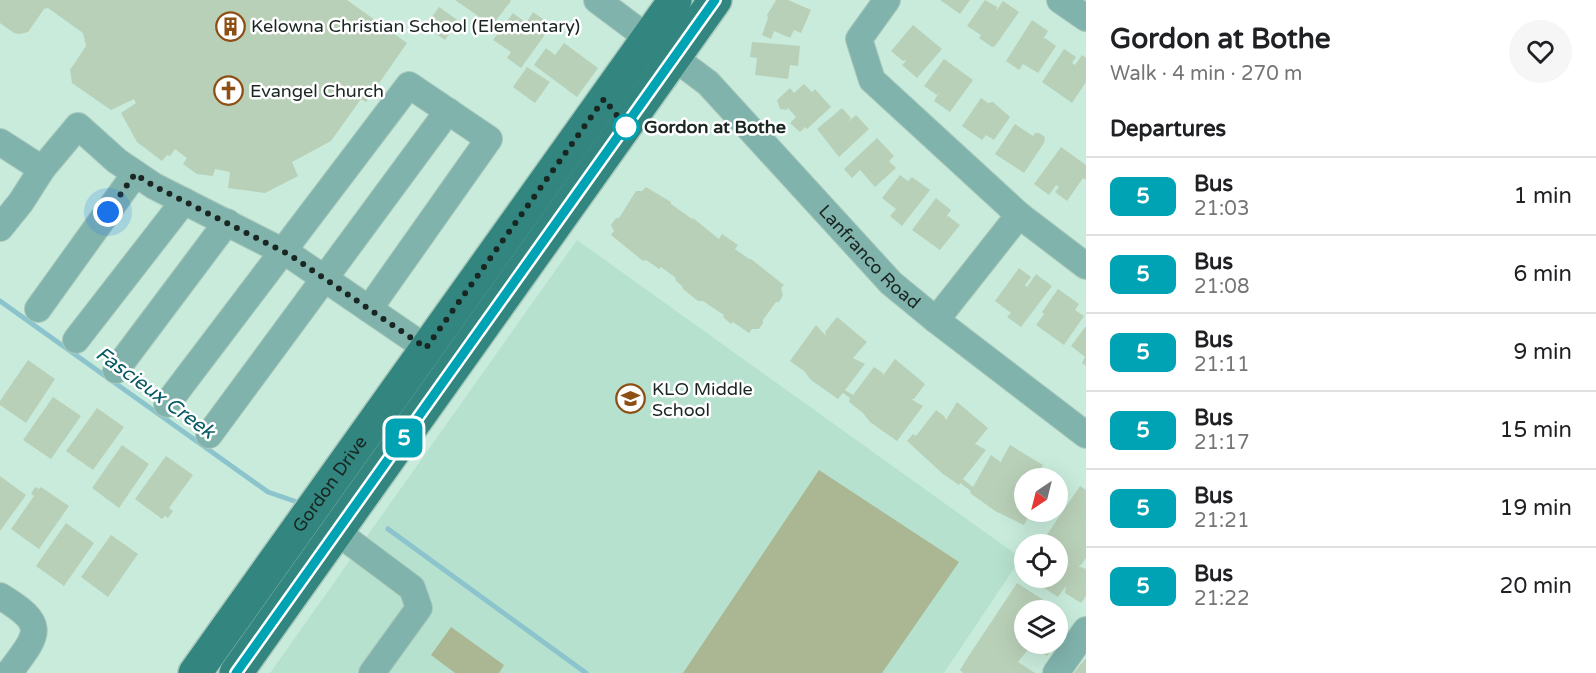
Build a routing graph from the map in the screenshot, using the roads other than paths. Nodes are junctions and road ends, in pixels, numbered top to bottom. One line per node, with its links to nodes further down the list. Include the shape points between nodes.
1 (597, 0): 7 (street, Lanfranco Road)
2 (675, 0): 7 (main road, Gordon Drive)
3 (715, 0): 8 (main road, Gordon Drive)
4 (886, 0): 14 (street, via 860,39 872,80)
5 (1060, 0): 6 (street)
6 (1086, 18)
7 (647, 38): 8 (street, Lanfranco Road); 24 (main road, Gordon Drive)
8 (675, 59): 22 (street, Lanfranco Road, via 708,83 891,283); 29 (main road, Gordon Drive)
9 (448, 111): 17 (street, via 409,85); 19 (street); 21 (street, via 489,139)
10 (0, 142): 11 (street)
11 (42, 169): 12 (street, via 78,126); 16 (street)
12 (135, 174): 13 (street); 20 (street)
13 (184, 201): 15 (street); 23 (street)
14 (1019, 215): 18 (street); 22 (street)
15 (227, 222): 17 (street); 25 (street)
16 (0, 228)
17 (282, 251): 19 (street); 26 (street)
18 (1086, 266)
19 (325, 279): 21 (street); 27 (street)
20 (38, 309)
21 (369, 309): 24 (street)
22 (936, 320): 28 (street, Lanfranco Road)
23 (76, 340)
24 (426, 348): 33 (main road, Gordon Drive)
25 (116, 370)
26 (167, 404)
27 (209, 435)
28 (1086, 435)
29 (337, 532): 34 (main road, Gordon Drive); 35 (street, via 412,588 419,608)
30 (0, 596): 32 (street, via 33,620 35,631)
31 (1086, 630): 36 (street)
32 (9, 673)
33 (195, 673)
34 (236, 673)
35 (372, 673)
36 (1056, 673)

